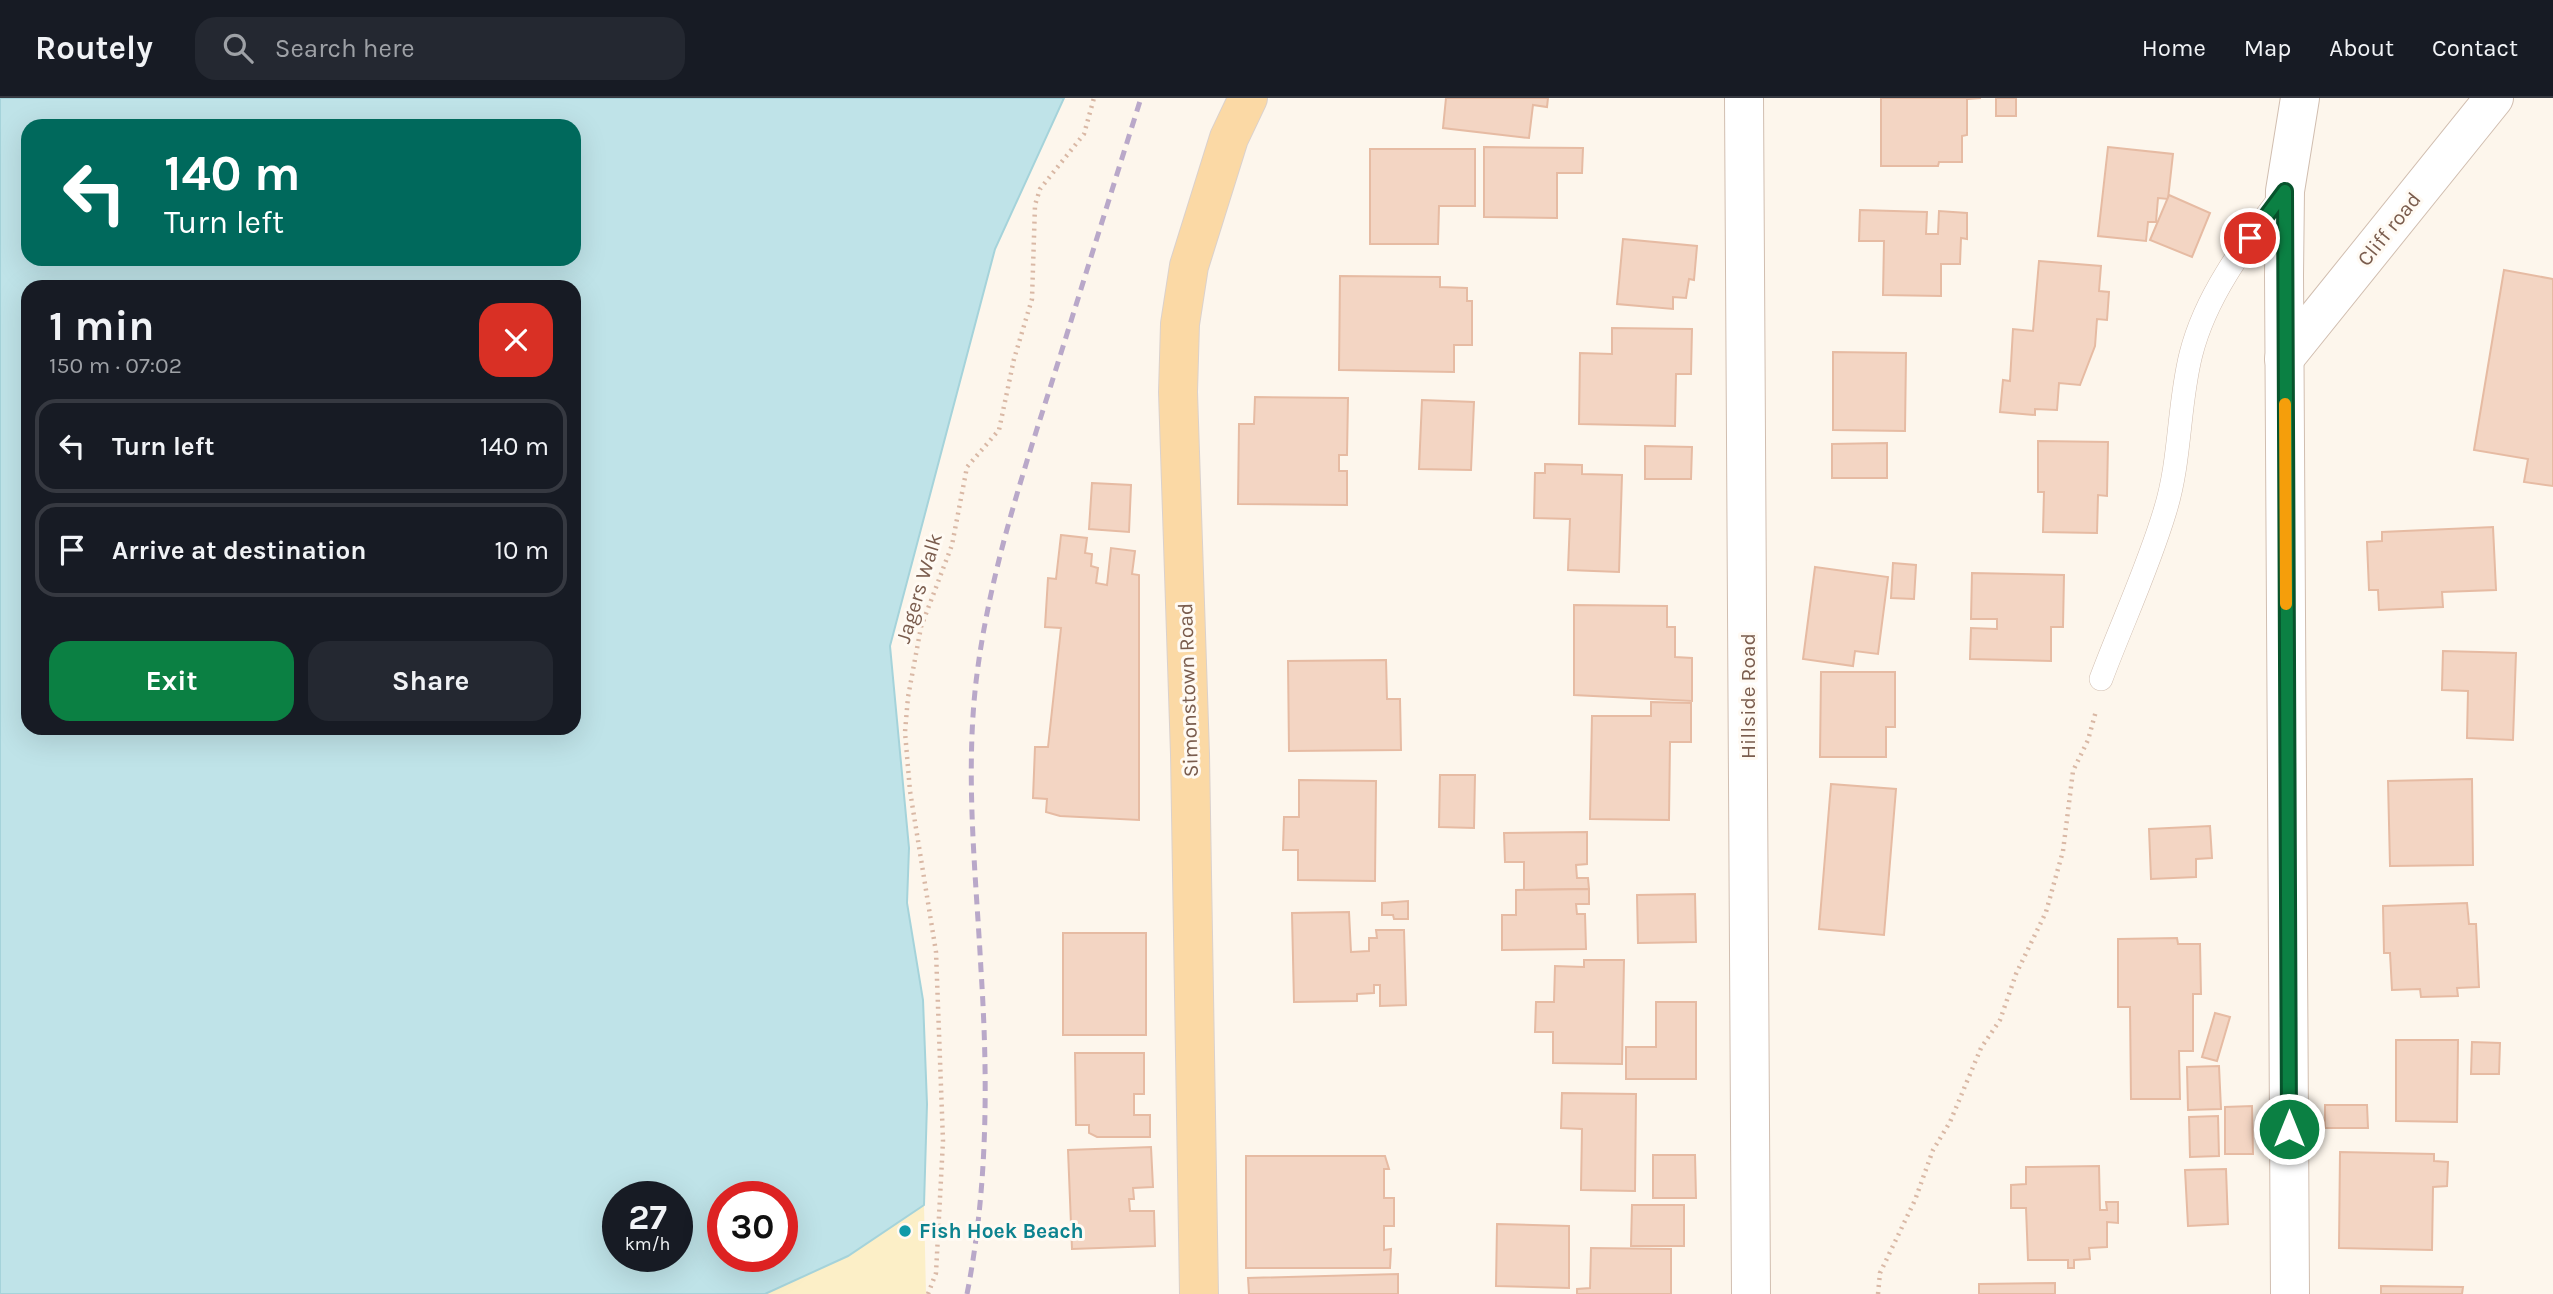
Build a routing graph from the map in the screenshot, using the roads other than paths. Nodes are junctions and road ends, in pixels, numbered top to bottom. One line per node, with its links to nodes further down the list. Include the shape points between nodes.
1 (1248, 98): 8 (main road, Simonstown Road, via 1229,138 1189,265 1180,324 1178,404 1191,754)
2 (1744, 98): 9 (street, Hillside Road)
3 (2300, 98): 5 (street)
4 (2494, 98): 6 (street, Cliff road)
5 (2285, 191): 6 (street); 7 (lane, via 2229,269 2201,320 2184,388 2165,511)
6 (2284, 359): 10 (street)
7 (2101, 679)
8 (1199, 1294)
9 (1751, 1294)
10 (2290, 1294)

